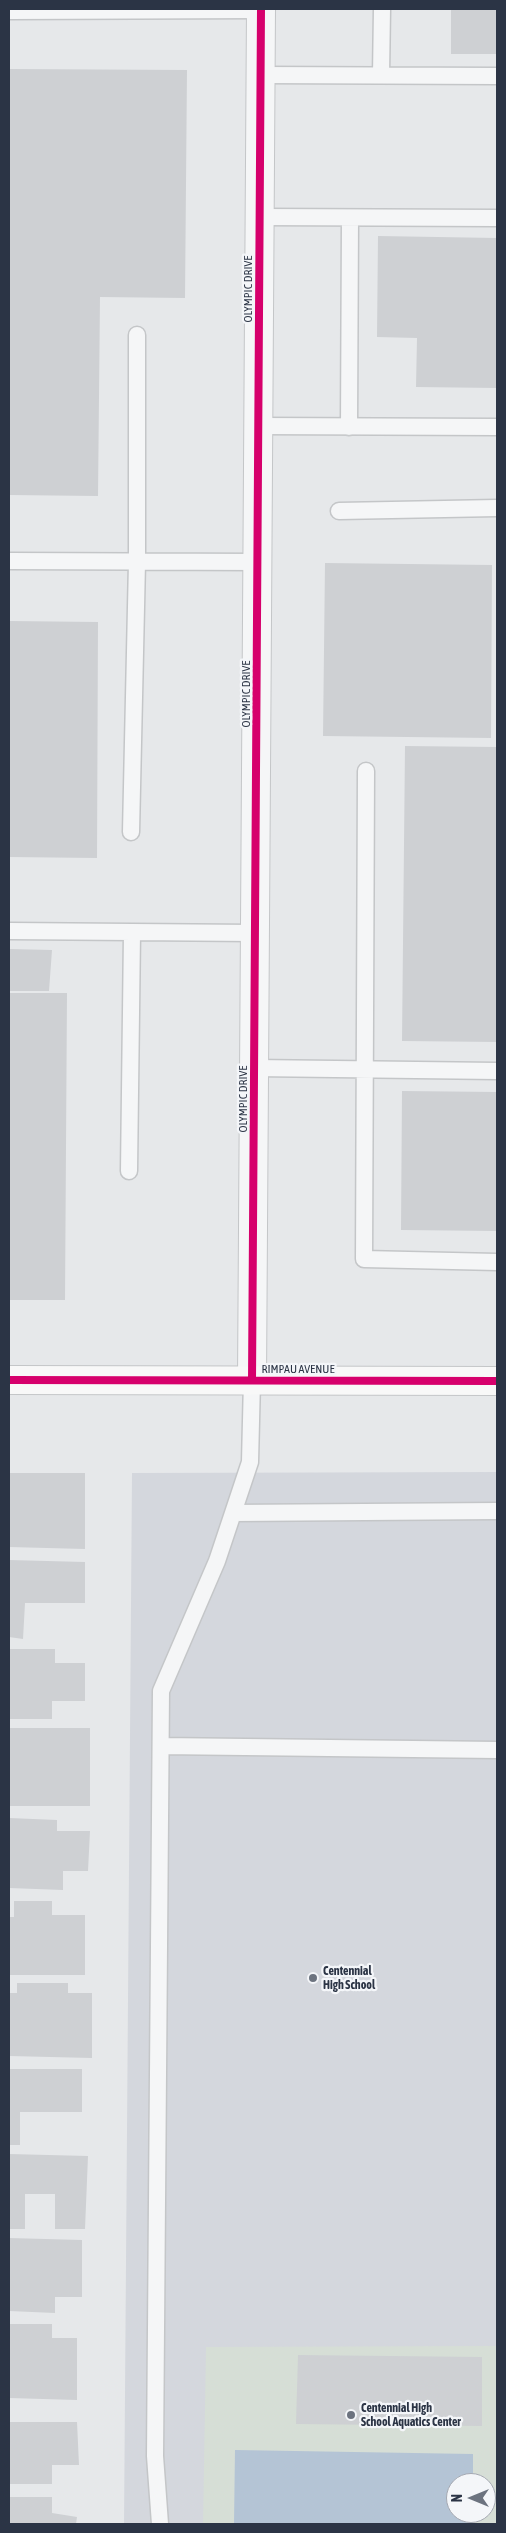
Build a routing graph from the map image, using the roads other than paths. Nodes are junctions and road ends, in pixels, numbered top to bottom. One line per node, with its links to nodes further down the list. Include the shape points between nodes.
1 (261, 9): 3 (lane); 4 (street, OLYMPIC DRIVE)
2 (382, 9): 5 (lane)
3 (9, 11)
4 (261, 75): 5 (lane); 7 (street, OLYMPIC DRIVE)
5 (381, 75): 6 (lane)
6 (497, 76)
7 (260, 217): 8 (lane); 11 (street, OLYMPIC DRIVE)
8 (350, 218): 9 (lane); 12 (lane)
9 (497, 218)
10 (137, 335): 17 (lane)
11 (258, 426): 12 (lane); 18 (street, OLYMPIC DRIVE)
12 (348, 427): 13 (lane)
13 (497, 427)
14 (497, 508): 15 (lane)
15 (339, 511)
16 (9, 561): 17 (lane)
17 (137, 562): 18 (lane); 20 (lane)
18 (258, 562): 23 (street, OLYMPIC DRIVE)
19 (366, 771): 25 (lane)
20 (131, 832)
21 (9, 932): 22 (lane)
22 (132, 933): 23 (lane); 27 (lane)
23 (255, 933): 24 (street, OLYMPIC DRIVE)
24 (254, 1068): 25 (lane); 30 (street, OLYMPIC DRIVE)
25 (364, 1069): 26 (lane); 28 (lane, via 364,1259)
26 (497, 1071)
27 (129, 1171)
28 (497, 1262)
29 (9, 1380): 30 (main road, RIMPAU AVENUE)
30 (252, 1380): 31 (main road, RIMPAU AVENUE); 33 (lane, via 250,1462)
31 (497, 1381)
32 (497, 1511): 33 (lane)
33 (234, 1513): 34 (lane, via 161,1691)
34 (161, 1746): 35 (lane); 36 (lane, via 155,2456)
35 (497, 1750)
36 (160, 2524)

